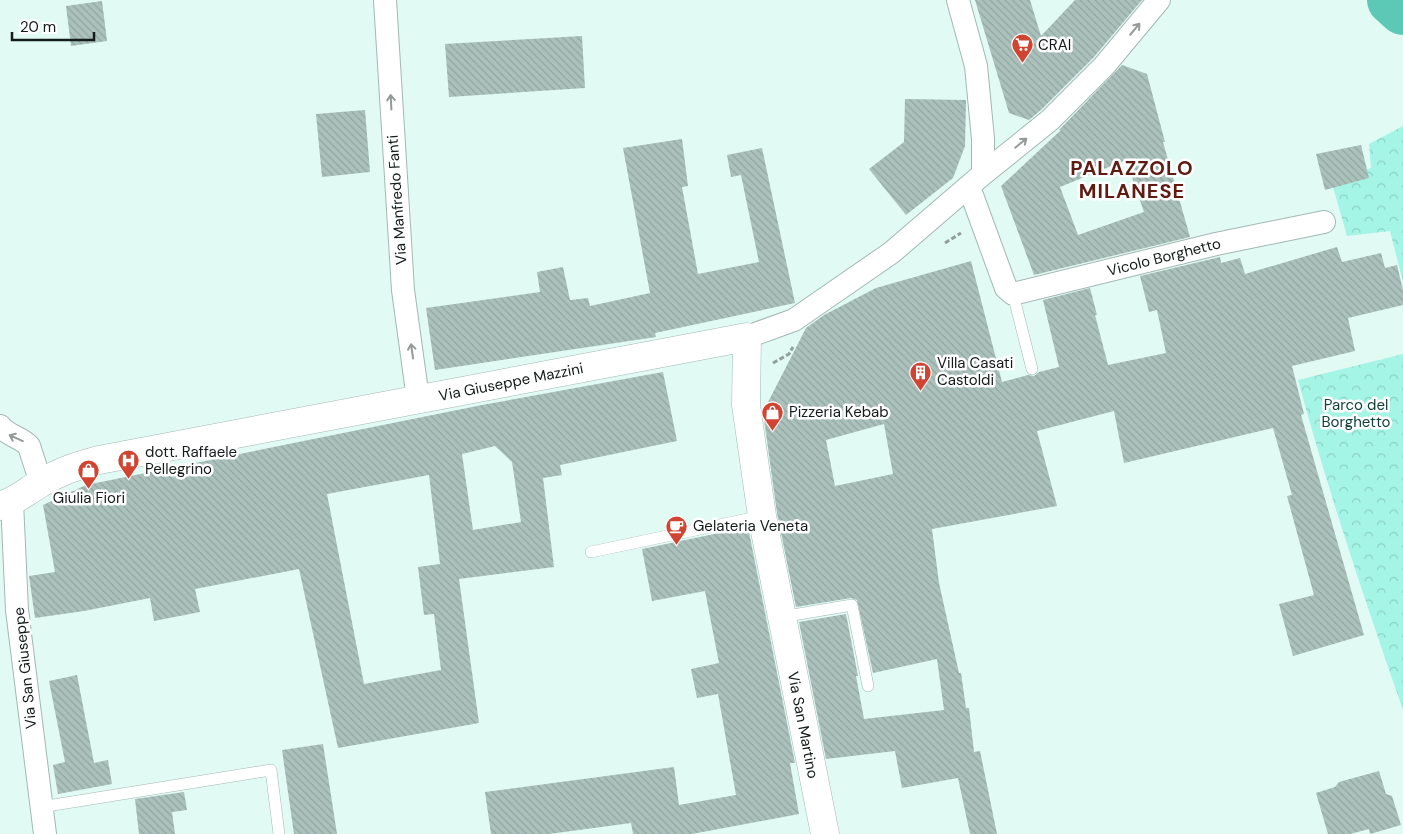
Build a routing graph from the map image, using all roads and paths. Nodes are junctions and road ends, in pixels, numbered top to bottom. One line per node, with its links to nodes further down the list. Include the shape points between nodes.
1 (385, 0): 9 (street, Via Manfredo Fanti, one-way to 1, via 403,290)
2 (958, 0): 4 (street, via 976,66 983,139)
3 (1159, 0): 4 (street, Via Giuseppe Mazzini, one-way to 3, via 1057,113 1104,66)
4 (976, 180): 6 (street); 7 (street, Via Giuseppe Mazzini, via 891,253 794,320)
5 (1324, 222): 6 (street, Vicolo Borghetto)
6 (1009, 291): 8 (lane)
7 (747, 337): 9 (street, Via Giuseppe Mazzini); 13 (street, Via San Martino, via 746,405)
8 (1032, 369)
9 (418, 399): 11 (street, Via Giuseppe Mazzini, via 99,460 69,468)
10 (0, 426): 11 (street, one-way to 10, via 30,446)
11 (41, 483): 12 (street, Via Giuseppe Mazzini)
12 (6, 504): 17 (street, Via San Giuseppe)
13 (762, 516): 14 (lane); 15 (street, Via San Martino)
14 (592, 552)
15 (781, 617): 16 (lane, via 852,606); 20 (street, Via San Martino)
16 (868, 686)
17 (40, 808): 18 (street, Via San Giuseppe); 19 (lane, via 271,770)
18 (45, 834)
19 (279, 834)
20 (825, 834)

